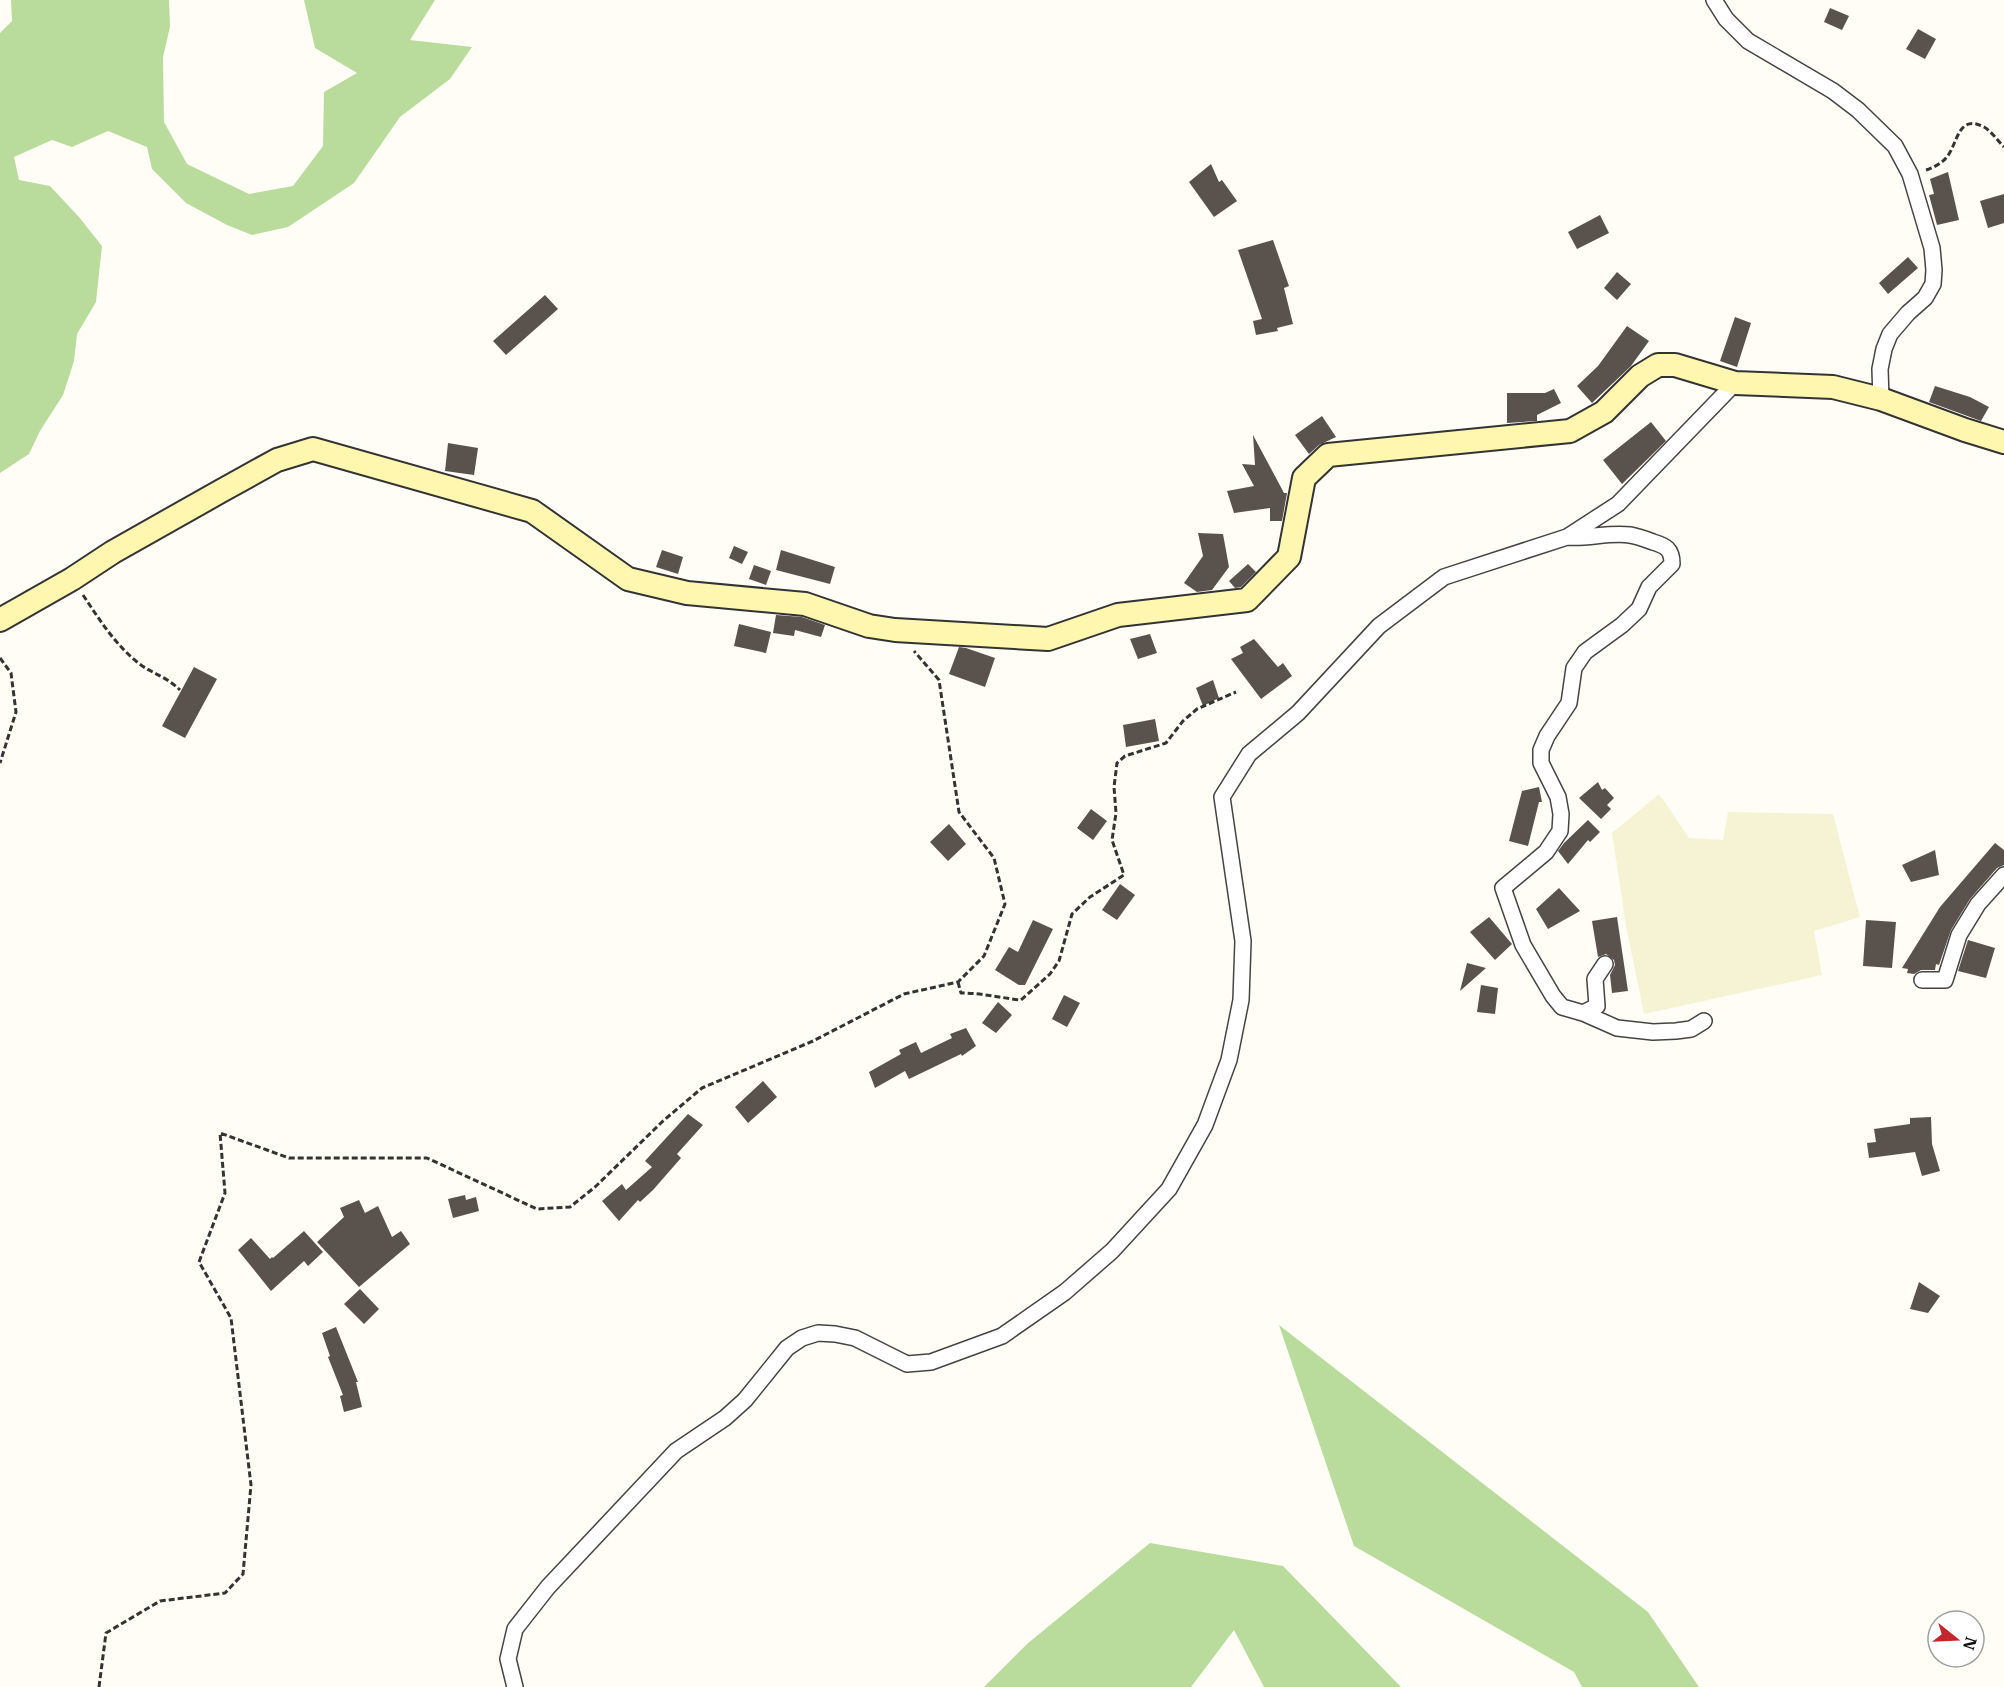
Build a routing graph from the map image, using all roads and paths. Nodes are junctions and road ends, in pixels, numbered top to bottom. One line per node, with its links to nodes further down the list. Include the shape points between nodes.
1 (1714, 0): 3 (street, via 1748,41 1858,110 1895,146)
2 (2004, 147): 3 (path, via 1984,127 1964,126 1946,158 1931,169)
3 (1910, 174): 5 (street, via 1932,248 1933,284 1925,298 1890,334 1880,369)
4 (1735, 383): 5 (main road, via 1833,387); 7 (street, via 1618,504); 10 (main road, via 1675,365 1658,365 1640,376 1604,412 1570,431 1328,455 1304,478 1289,557 1247,600 1118,615 1048,639)
5 (1881, 399): 6 (main road)
6 (2004, 442)
7 (1568, 537): 19 (street, via 1631,535 1665,546 1672,554 1672,564 1649,587 1639,609 1586,652 1574,669 1569,703 1541,750 1541,763 1558,797 1560,831 1546,852 1503,888 1523,945 1553,996 1562,1007); 22 (street, via 1444,577 1379,626 1298,713 1249,754 1222,797 1243,941 1241,1000 1229,1060 1205,1125 1169,1189 1112,1251 1065,1292 1002,1336 931,1362 907,1364 855,1338 835,1334 818,1333 787,1348 745,1400 676,1451 548,1587 516,1629 508,1659)
8 (72, 579): 9 (main road); 10 (main road, via 112,552 258,470 313,449 532,511 628,579 687,593 805,604 869,626); 12 (path, via 111,636 138,663 170,680)
9 (0, 620)
10 (895, 630): 18 (path, via 939,680 959,812 994,858 1005,904 984,956)
11 (0, 658): 14 (path, via 11,673 16,712)
12 (180, 690)
13 (1236, 692): 18 (path, via 1197,709 1166,743 1125,756 1117,763 1112,840 1124,875 1072,914 1059,961 1044,980 1021,1000 962,993)
14 (0, 762)
15 (2004, 875): 17 (street, via 1978,904 1959,935 1945,980)
16 (1605, 964): 19 (street, via 1595,979 1598,1006)
17 (1922, 980)
18 (958, 982): 21 (path, via 904,994 813,1041 702,1088 570,1207 537,1209 427,1158 289,1158 220,1133 225,1193 199,1262 231,1318 251,1485 243,1574 225,1593 160,1601 106,1633)
19 (1584, 1013): 20 (street, via 1617,1028 1653,1032 1691,1029)
20 (1704, 1021)
21 (99, 1687)
22 (515, 1687)

